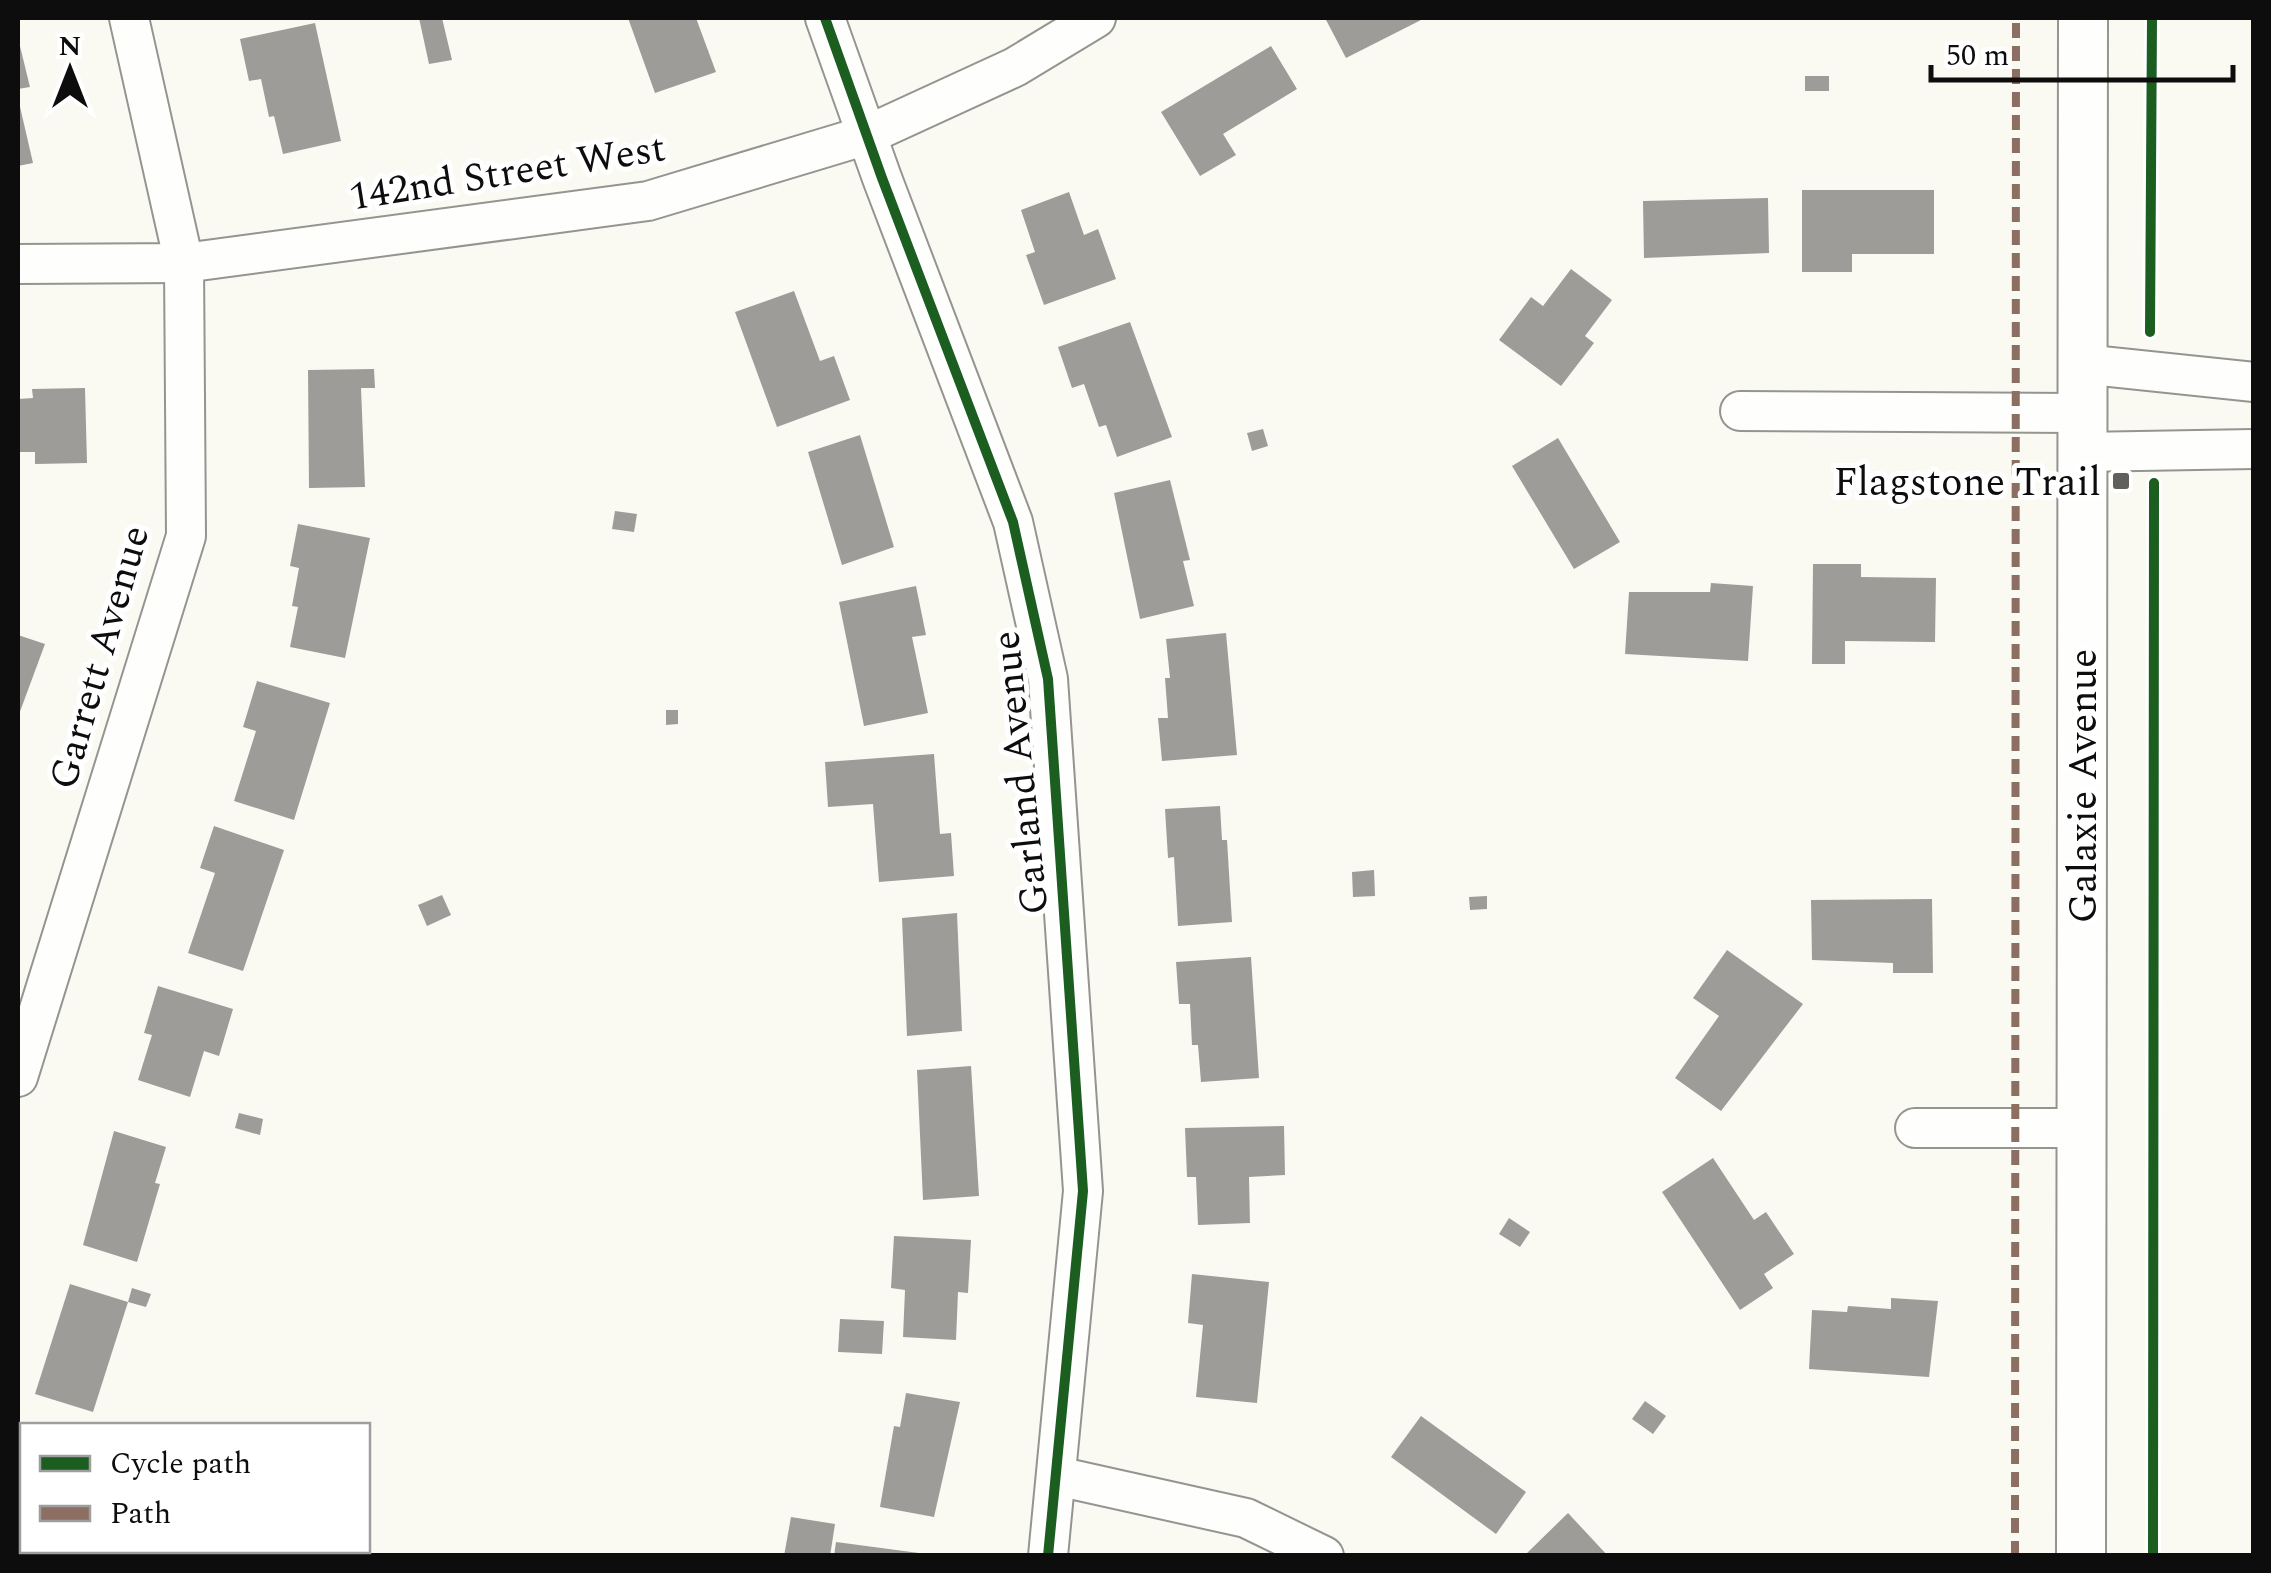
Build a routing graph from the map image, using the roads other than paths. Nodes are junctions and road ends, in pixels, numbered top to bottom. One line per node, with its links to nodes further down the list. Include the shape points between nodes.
1 (129, 18): 6 (street, Garrett Avenue)
2 (824, 18): 5 (street, Garland Avenue)
3 (1096, 18): 5 (street, 142nd Street West, via 1015,67)
4 (2082, 18): 8 (street, Galaxie Avenue)
5 (867, 135): 6 (street, 142nd Street West, via 648,201); 16 (street, Garland Avenue, via 1013,522 1048,679 1084,1191)
6 (184, 263): 7 (street, 142nd Street West); 13 (street, Garrett Avenue, via 186,536)
7 (18, 264)
8 (2082, 364): 9 (street); 11 (street, Galaxie Avenue)
9 (2254, 382)
10 (1740, 410): 11 (street)
11 (2082, 432): 12 (street); 15 (street, Galaxie Avenue)
12 (2254, 450)
13 (18, 1077)
14 (1915, 1128): 15 (street)
15 (2081, 1128): 19 (street, Galaxie Avenue)
16 (1056, 1476): 17 (street, Garland Avenue); 18 (street, via 1246,1518)
17 (1048, 1556)
18 (1324, 1556)
19 (2081, 1556)

